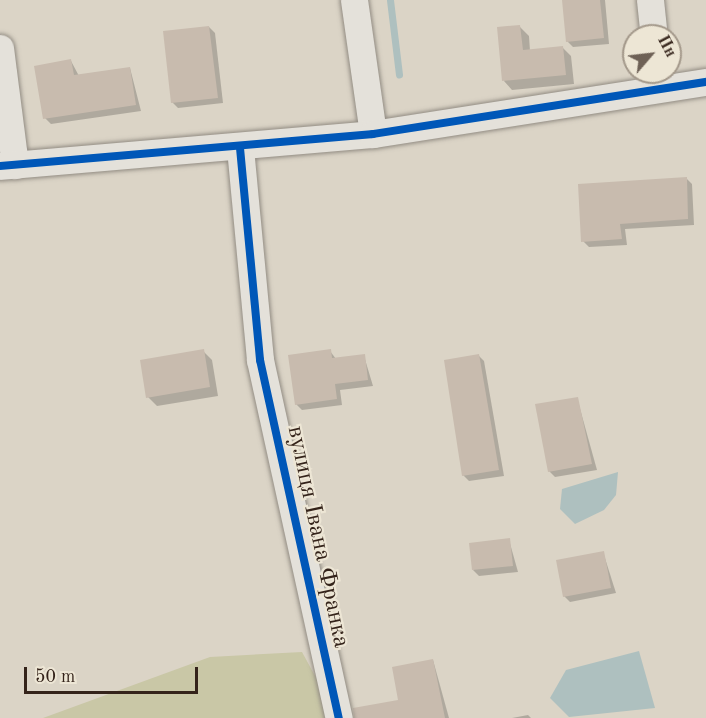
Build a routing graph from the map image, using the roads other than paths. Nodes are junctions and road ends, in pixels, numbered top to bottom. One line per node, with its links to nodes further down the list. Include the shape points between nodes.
1 (354, 0): 8 (street)
2 (650, 0): 3 (street)
3 (653, 24)
4 (0, 48): 10 (street)
5 (682, 81): 6 (street)
6 (706, 82)
7 (638, 84): 8 (street)
8 (373, 135): 9 (street)
9 (240, 148): 10 (street); 11 (street, вулиця Івана Франка, via 260,360)
10 (8, 166)
11 (339, 718)

